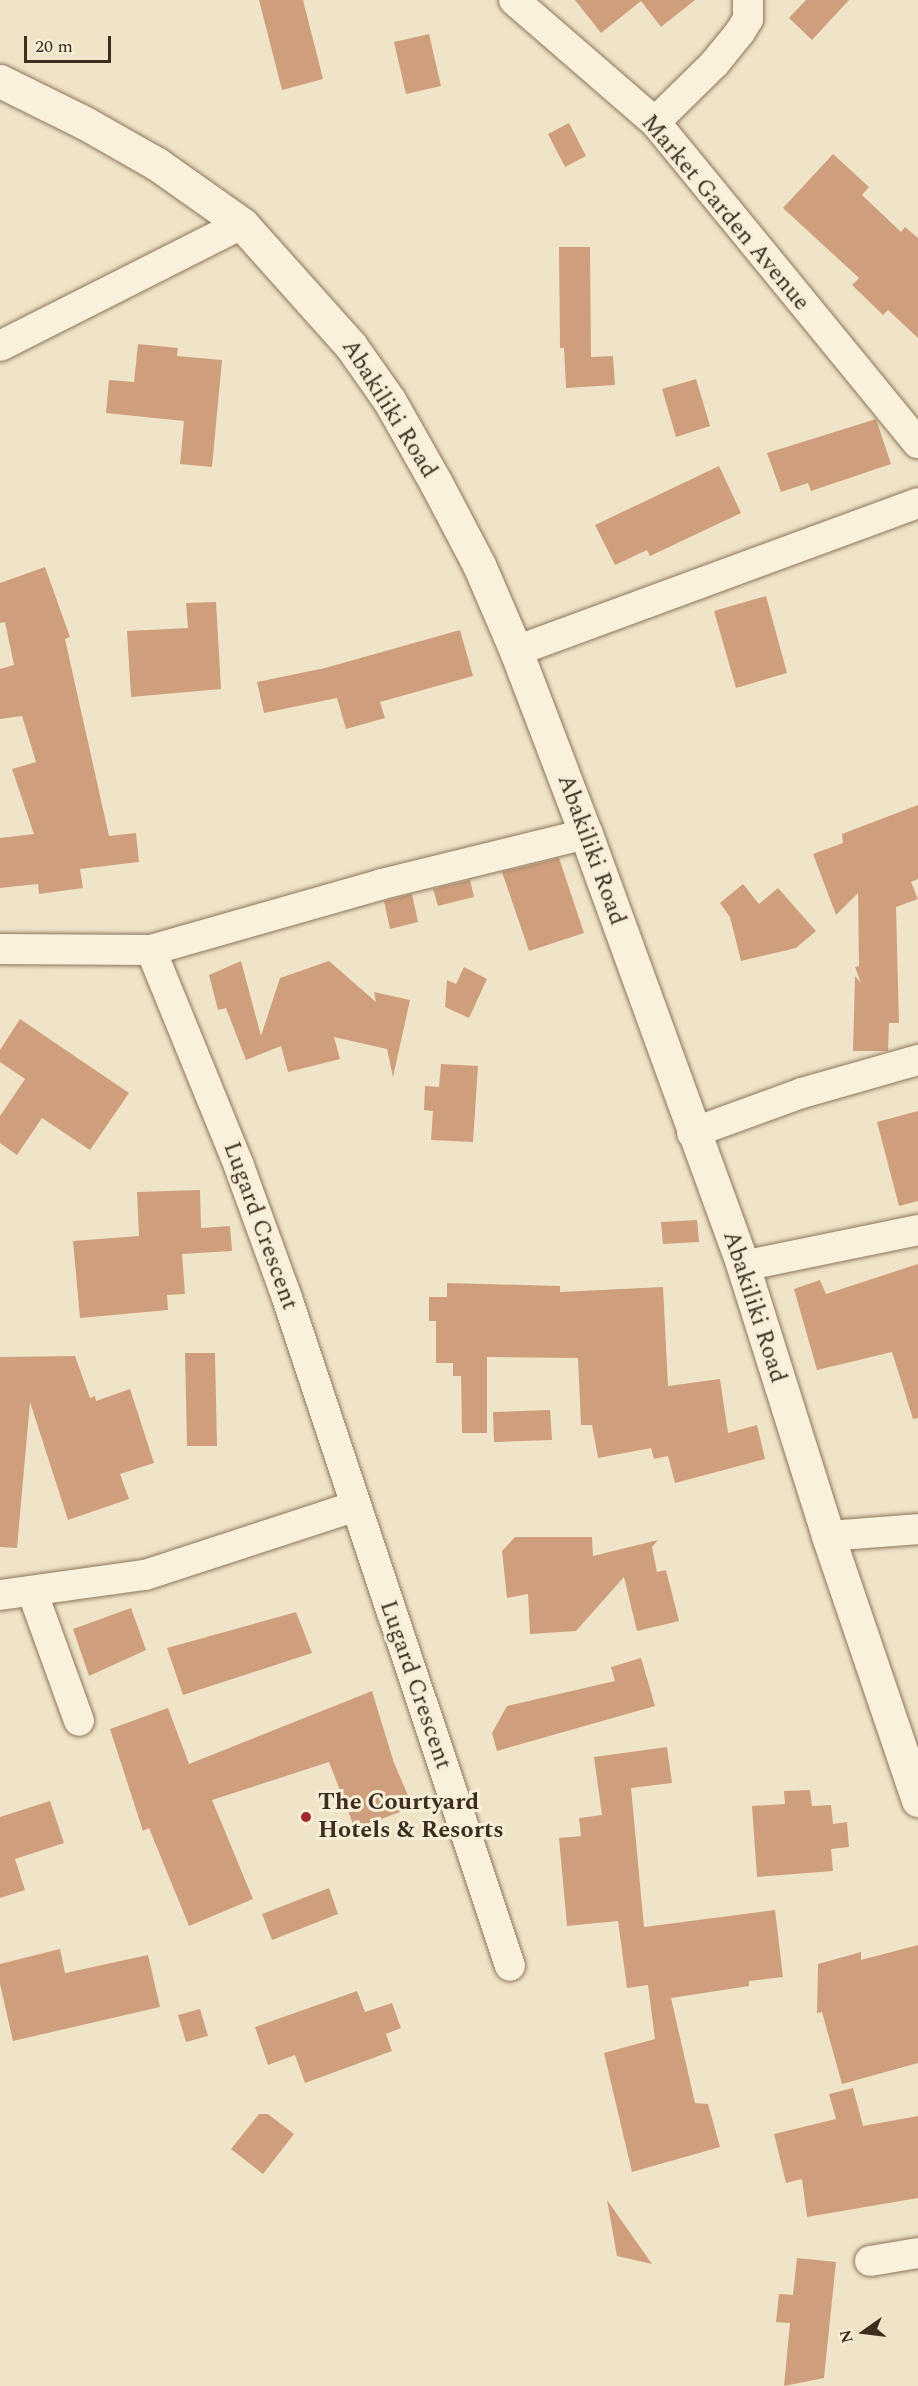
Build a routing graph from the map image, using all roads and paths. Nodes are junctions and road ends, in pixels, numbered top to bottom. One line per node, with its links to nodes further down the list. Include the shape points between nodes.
1 (514, 0): 4 (street, Market Garden Avenue)
2 (748, 0): 4 (street, via 748,20 740,32)
3 (0, 81): 5 (main road, Abakiliki Road, via 86,123 157,164)
4 (655, 122): 7 (street, Market Garden Avenue)
5 (242, 224): 6 (street); 9 (main road, Abakiliki Road, via 303,288 351,346 388,400 479,565)
6 (0, 346)
7 (918, 443)
8 (914, 498): 9 (street, via 816,543)
9 (516, 651): 10 (main road, Abakiliki Road)
10 (586, 834): 12 (street, via 382,884); 14 (main road, Abakiliki Road)
11 (0, 949): 12 (street)
12 (151, 950): 17 (street, Lugard Crescent, via 243,1177)
13 (918, 1060): 14 (street, via 802,1093)
14 (692, 1132): 16 (main road, Abakiliki Road)
15 (918, 1230): 16 (street)
16 (743, 1266): 19 (main road, Abakiliki Road)
17 (356, 1506): 20 (street, via 146,1575); 24 (street, Lugard Crescent)
18 (918, 1529): 19 (street)
19 (828, 1536): 23 (main road, Abakiliki Road)
20 (32, 1591): 21 (street); 22 (street)
21 (0, 1595)
22 (79, 1721)
23 (918, 1800)
24 (510, 1966)
25 (918, 2253): 26 (street)
26 (870, 2261)

